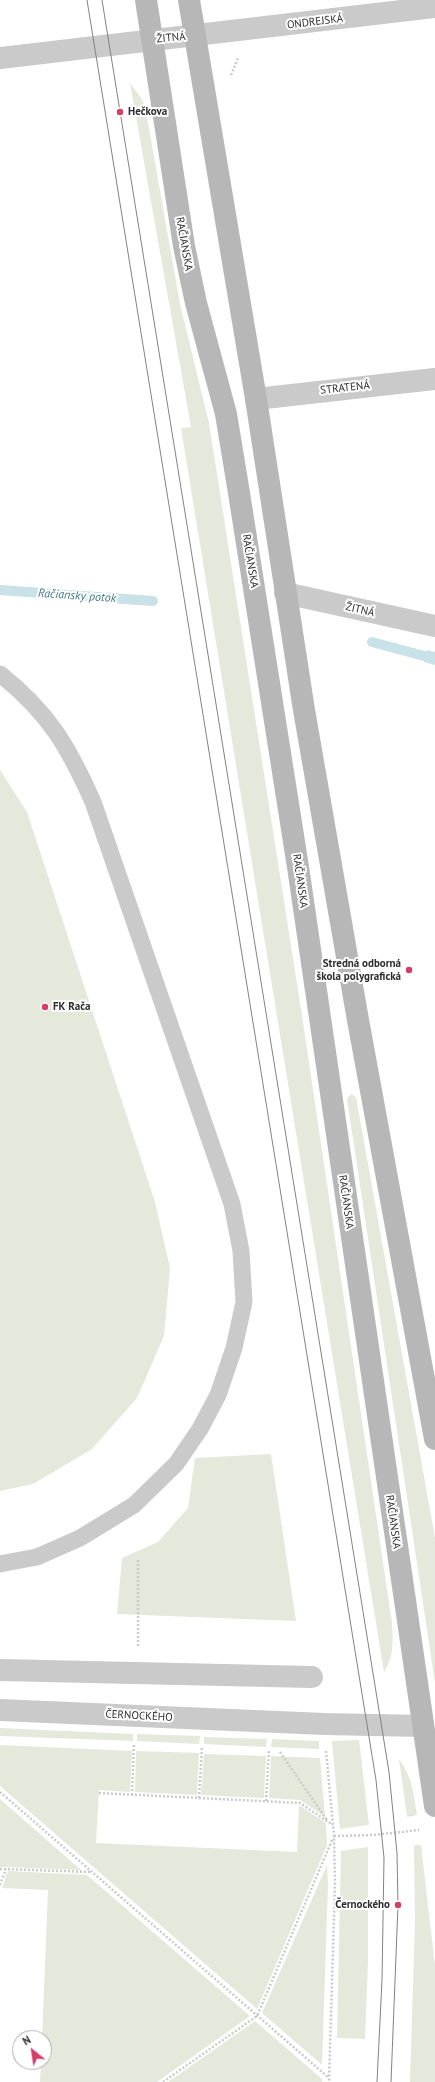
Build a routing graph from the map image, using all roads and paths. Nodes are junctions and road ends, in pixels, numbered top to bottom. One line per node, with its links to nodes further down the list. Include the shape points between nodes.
1 (146, 0): 5 (main road, ŽITNÁ)
2 (189, 0): 4 (main road, ŽITNÁ)
3 (435, 7): 4 (street, ONDREJSKÁ)
4 (195, 36): 5 (street, ŽITNÁ); 8 (main road)
5 (152, 40): 6 (street); 19 (main road, RAČIANSKA, via 187,260 226,414 240,493)
6 (0, 58)
7 (435, 379): 8 (street, STRATENÁ)
8 (256, 399): 9 (main road)
9 (285, 593): 10 (street, ŽITNÁ); 12 (main road, via 356,1012)
10 (435, 626)
11 (0, 674): 14 (lane, via 37,707 59,733 93,802 232,1204 241,1251 244,1302 234,1348 218,1395 200,1429 176,1464 134,1505 80,1538 37,1557)
12 (435, 1439)
13 (138, 1560): 16 (path)
14 (0, 1564)
15 (0, 1670): 16 (street)
16 (138, 1673): 17 (street)
17 (312, 1677)
18 (0, 1710): 19 (street, ČERNOCKÉHO, via 316,1724)
19 (429, 1726): 30 (main road, RAČIANSKA)
20 (135, 1740): 27 (path)
21 (202, 1743): 28 (path)
22 (269, 1745): 29 (path)
23 (280, 1752): 31 (path)
24 (327, 1754): 32 (path)
25 (0, 1792): 37 (path)
26 (99, 1793): 27 (path)
27 (132, 1795): 28 (path)
28 (199, 1798): 29 (path)
29 (266, 1801): 31 (path, via 300,1803)
30 (435, 1806)
31 (329, 1822): 32 (path)
32 (333, 1825): 34 (path)
33 (422, 1829): 34 (path, via 373,1835)
34 (334, 1836): 39 (path); 40 (path)
35 (0, 1869): 36 (path)
36 (6, 1869): 37 (path); 38 (path)
37 (92, 1872): 39 (path)
38 (0, 1885)
39 (257, 2016): 40 (path); 41 (path)
40 (329, 2078): 42 (path)
41 (163, 2082)
42 (329, 2082)

